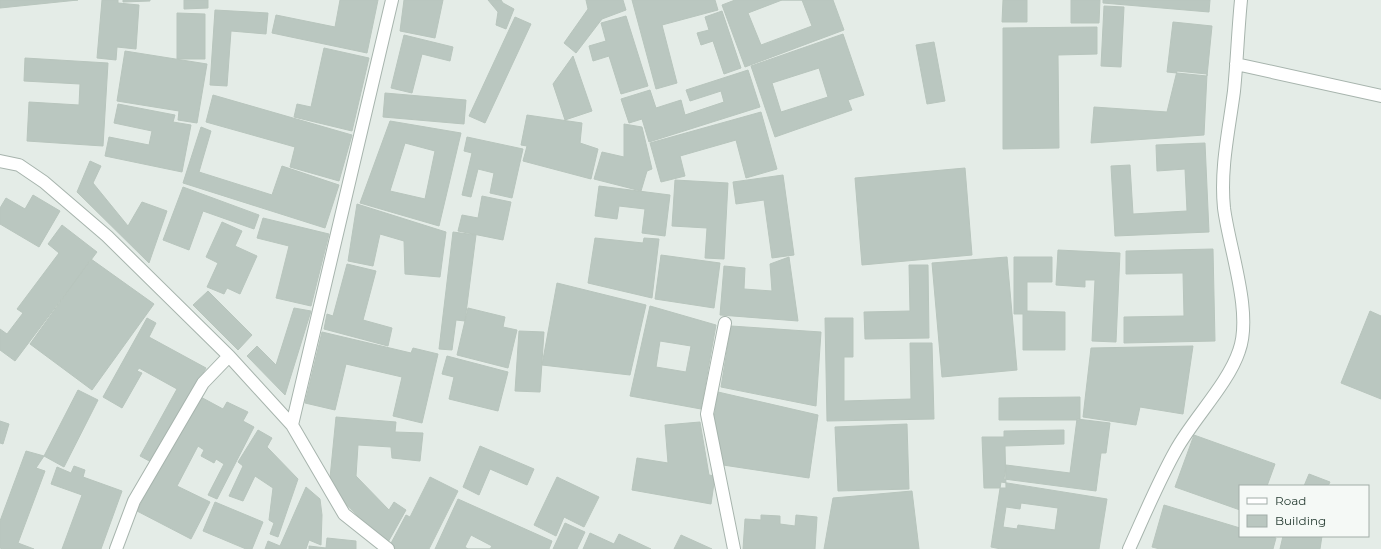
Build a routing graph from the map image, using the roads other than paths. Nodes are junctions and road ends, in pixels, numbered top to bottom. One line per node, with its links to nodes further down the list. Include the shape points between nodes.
1 (392, 0): 8 (street)
2 (1241, 0): 3 (street)
3 (1236, 64): 4 (street); 12 (street, via 1223,163 1224,208 1236,268 1244,334 1239,352 1226,376 1176,450)
4 (1381, 96)
5 (0, 161): 7 (street, via 19,165 49,186 107,236)
6 (725, 323): 11 (street, via 707,414)
7 (230, 356): 8 (street); 9 (street, via 203,383 134,501)
8 (292, 426): 10 (street, via 344,514)
9 (116, 549)
10 (388, 549)
11 (734, 549)
12 (1129, 549)

